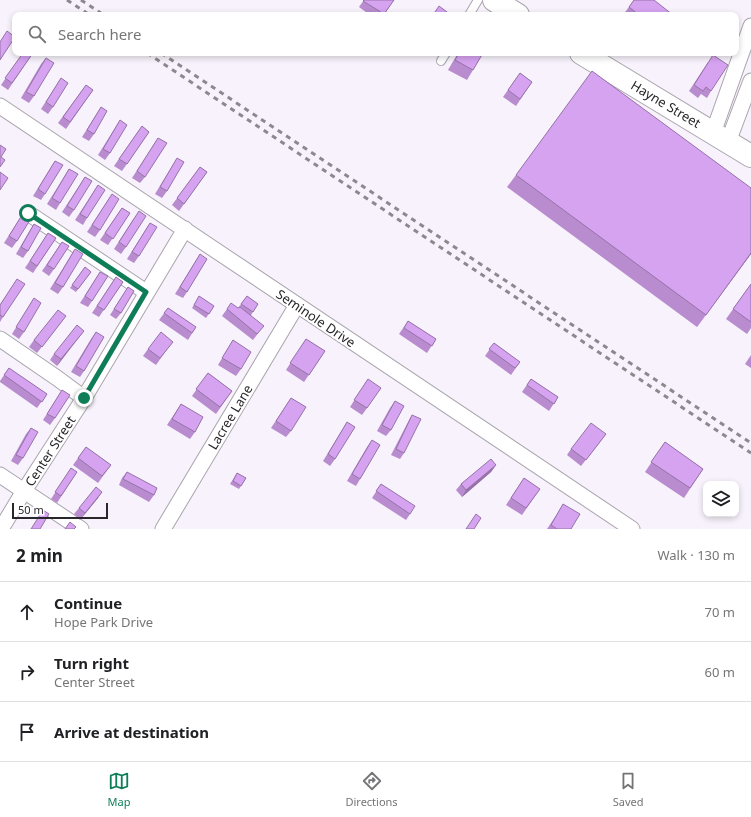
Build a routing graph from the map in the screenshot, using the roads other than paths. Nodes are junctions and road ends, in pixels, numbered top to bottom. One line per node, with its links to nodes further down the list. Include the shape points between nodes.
1 (478, 0): 3 (lane)
2 (494, 0): 4 (street)
3 (471, 12)
4 (513, 12)
5 (751, 26): 11 (street)
6 (444, 56): 8 (lane)
7 (586, 56): 11 (street, Hayne Street)
8 (441, 61)
9 (751, 81): 11 (street)
10 (0, 106): 14 (street, Seminole Drive)
11 (720, 137): 12 (street, Hayne Street)
12 (751, 156)
13 (28, 213): 15 (street)
14 (185, 229): 15 (street, Center Street); 16 (street, Seminole Drive)
15 (146, 292): 18 (street, Center Street)
16 (297, 305): 23 (street, Lacree Lane); 24 (street, Seminole Drive)
17 (0, 339): 18 (street)
18 (84, 398): 20 (street, Center Street)
19 (0, 475): 20 (street)
20 (24, 491): 21 (street, Center Street); 22 (street)
21 (1, 529)
22 (81, 529)
23 (163, 529)
24 (632, 529)

